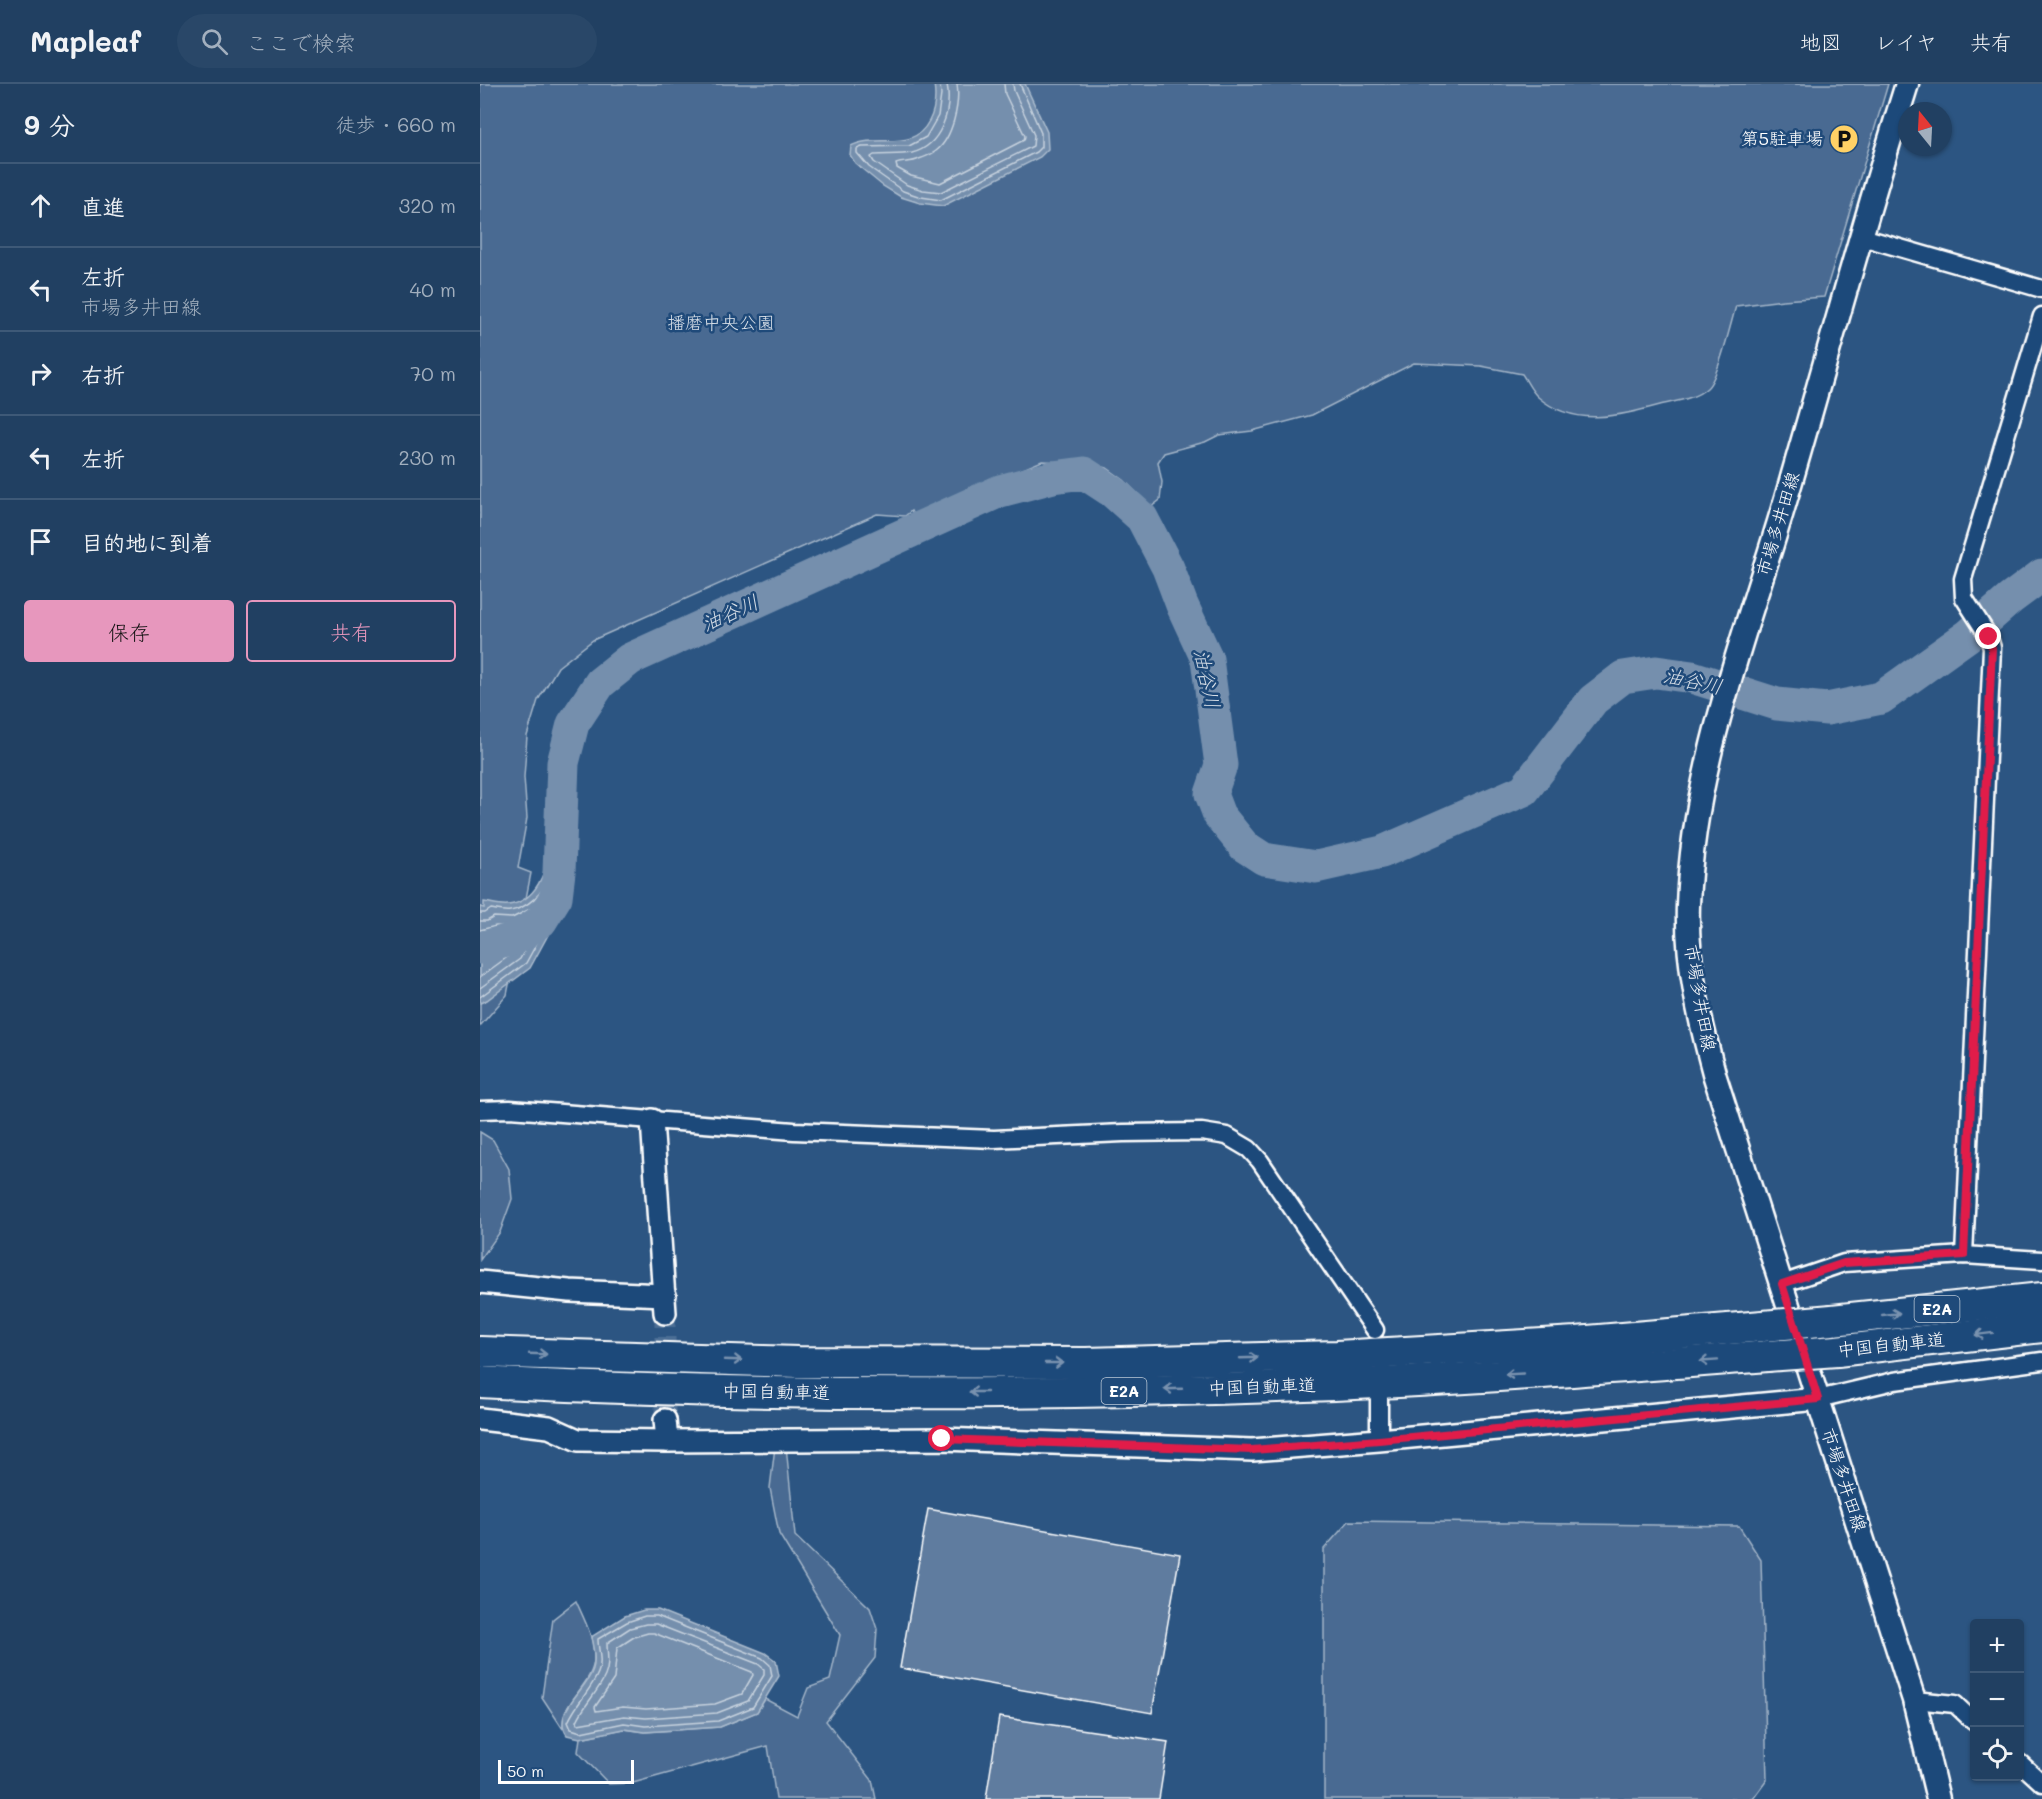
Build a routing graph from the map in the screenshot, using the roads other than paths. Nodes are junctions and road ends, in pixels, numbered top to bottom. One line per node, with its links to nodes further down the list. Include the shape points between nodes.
1 (1907, 84): 2 (main road, 市場多井田線)
2 (1862, 237): 3 (street); 10 (main road, 市場多井田線, via 1721,711 1703,782 1688,905 1691,965 1701,1023)
3 (2042, 289)
4 (2042, 316): 7 (street, via 1963,579 1964,598 1992,648)
5 (480, 1110): 6 (street)
6 (652, 1120): 9 (street, via 665,1304); 13 (street, via 794,1131 982,1138 1179,1132 1227,1136 1260,1161)
7 (1964, 1255): 8 (street); 10 (street, via 1844,1263)
8 (2042, 1260)
9 (480, 1282)
10 (1782, 1284): 18 (main road, 市場多井田線)
11 (2042, 1298): 14 (highway, 中国自動車道 / E2A, one-way to 11, bridge, via 798,1362 1086,1363 1337,1356 1576,1342)
12 (2042, 1327): 16 (highway, 中国自動車道 / E2A, one-way to 16, bridge, via 1837,1351 1358,1383 1082,1392 790,1393)
13 (1375, 1330)
14 (480, 1352)
15 (2042, 1361): 18 (street, via 1894,1381)
16 (480, 1382)
17 (1379, 1391): 21 (street)
18 (1818, 1399): 21 (street); 23 (main road, 市場多井田線)
19 (480, 1419): 22 (street, via 549,1427 578,1440)
20 (665, 1420): 22 (street)
21 (1379, 1440): 22 (street, via 1252,1450 942,1439)
22 (667, 1441)
23 (1914, 1700): 24 (street, via 1955,1704); 27 (main road, 市場多井田線)
24 (1970, 1718)
25 (2024, 1767): 26 (street)
26 (2042, 1783)
27 (1938, 1799)

